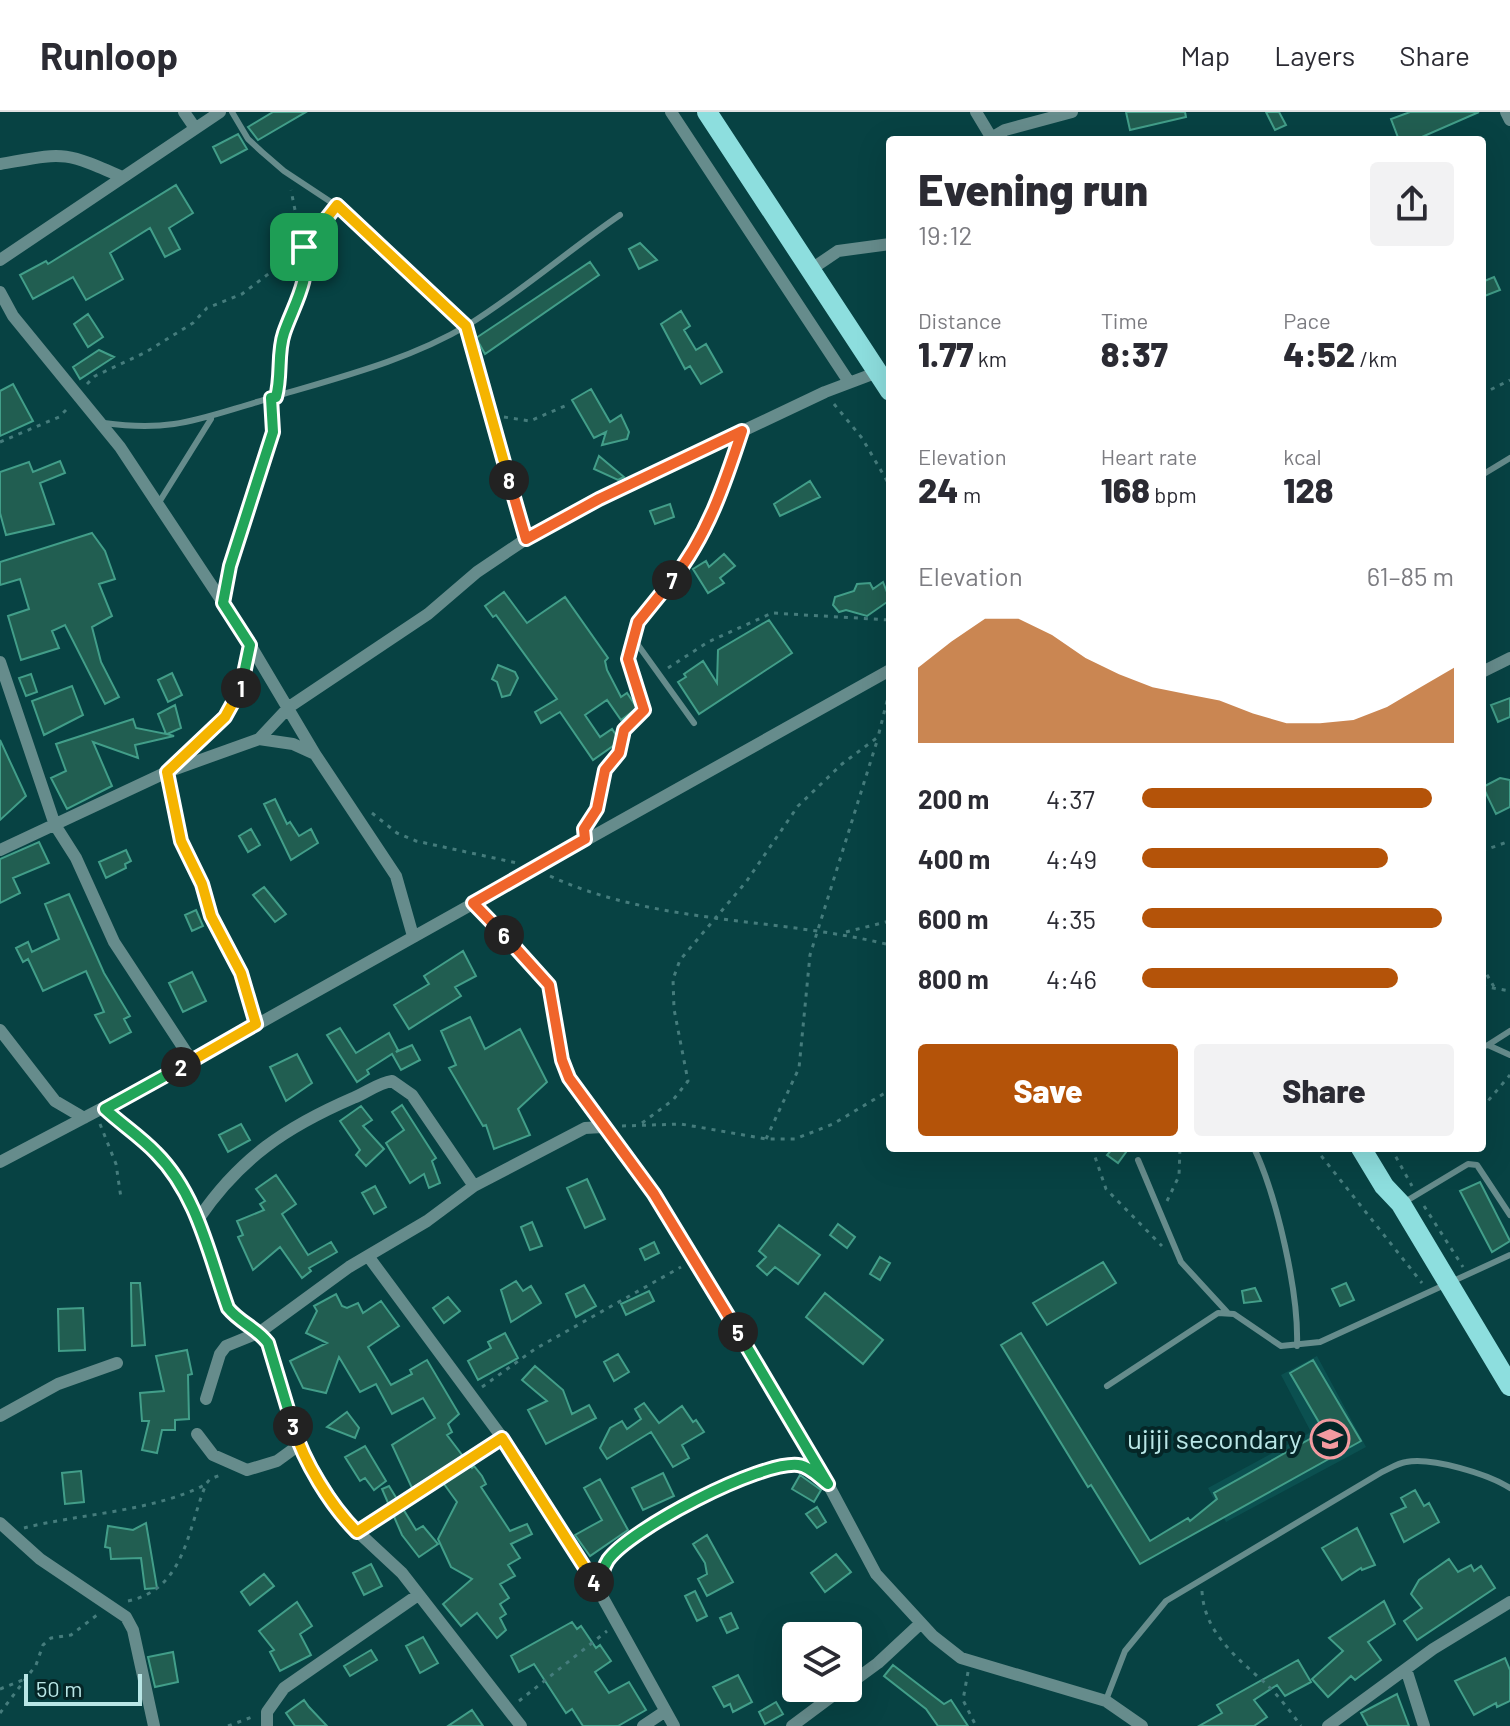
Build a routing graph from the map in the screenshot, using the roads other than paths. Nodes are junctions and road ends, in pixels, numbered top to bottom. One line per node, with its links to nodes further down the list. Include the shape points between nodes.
1 (184, 112): 10 (street)
2 (220, 112): 10 (street)
3 (232, 112): 20 (lane, via 248,139 284,171 337,205)
4 (671, 112): 22 (street)
5 (976, 112): 11 (street)
6 (1072, 112): 12 (street)
7 (1506, 112): 9 (street)
8 (711, 113): 18 (main road)
9 (1510, 120)
10 (195, 128): 14 (street)
11 (988, 136)
12 (998, 136)
13 (0, 164): 14 (street, via 54,153 73,155)
14 (122, 177): 17 (street)
15 (620, 215): 20 (lane)
16 (886, 245): 18 (street, via 838,251)
17 (0, 260)
18 (810, 270): 21 (main road)
19 (0, 292): 25 (street, via 13,316)
20 (466, 326): 24 (lane, via 374,365); 30 (lane)
21 (878, 372): 22 (street); 23 (main road)
22 (849, 382): 26 (street)
23 (886, 385)
24 (212, 418): 25 (lane, via 157,428); 29 (lane)
25 (100, 422): 29 (street)
26 (742, 431): 30 (street); 37 (lane, via 692,555 638,622 635,638)
27 (1510, 458): 28 (lane)
28 (1486, 473)
29 (158, 504): 31 (street)
30 (526, 539): 36 (street, via 428,614)
31 (250, 645): 36 (street); 40 (street, via 237,700)
32 (1510, 658): 34 (street)
33 (0, 662): 41 (street)
34 (1486, 670)
35 (886, 672): 43 (street)
36 (289, 707): 38 (street); 39 (street)
37 (694, 723)
38 (259, 739): 39 (street); 40 (street)
39 (315, 754): 44 (street, via 396,876)
40 (167, 772): 41 (street); 45 (street, via 181,841 241,973)
41 (55, 825): 42 (street); 51 (street, via 114,942)
42 (0, 850)
43 (473, 903): 44 (street); 53 (street, via 549,985 562,1060)
44 (413, 936): 45 (street)
45 (256, 1024): 51 (street)
46 (0, 1030): 52 (street, via 55,1101)
47 (1510, 1031): 48 (lane)
48 (1486, 1045)
49 (1486, 1046): 50 (lane)
50 (1510, 1055)
51 (192, 1061): 52 (street)
52 (95, 1113): 57 (street); 61 (street, via 157,1153)
53 (602, 1127): 58 (street, via 585,1128); 75 (street, via 654,1194)
54 (1255, 1152): 67 (lane, via 1273,1199 1296,1305)
55 (1370, 1157): 59 (main road)
56 (1138, 1160): 65 (lane, via 1181,1262)
57 (0, 1162)
58 (474, 1186): 61 (street, via 412,1095 392,1081 317,1114 256,1152 221,1185); 63 (street)
59 (1409, 1199): 60 (lane, via 1468,1164 1477,1165); 64 (main road)
60 (1510, 1215)
61 (199, 1218): 66 (street, via 228,1308 237,1320)
62 (1510, 1255): 64 (lane)
63 (368, 1256): 66 (street); 78 (street, via 529,1475)
64 (1458, 1278): 67 (lane, via 1320,1342); 69 (main road)
65 (1227, 1312): 67 (lane, via 1281,1346); 70 (lane)
66 (260, 1332): 71 (street, via 240,1338 220,1354); 74 (street, via 272,1352)
67 (1297, 1346)
68 (117, 1363): 72 (street, via 58,1384)
69 (1509, 1383)
70 (1107, 1386)
71 (206, 1399)
72 (0, 1416)
73 (197, 1434): 74 (street, via 213,1455 247,1470 277,1461)
74 (299, 1445): 79 (street, via 344,1519)
75 (828, 1484): 78 (street, via 801,1465 731,1481 631,1539 609,1560); 81 (street, via 876,1574)
76 (1510, 1488): 84 (lane, via 1476,1473 1431,1463 1406,1462 1382,1472 1166,1601 1125,1651)
77 (5, 1528): 88 (street, via 76,1585 120,1610 133,1630)
78 (598, 1589): 86 (street)
79 (418, 1595): 87 (street, via 284,1688); 89 (street)
80 (1510, 1602): 82 (street)
81 (921, 1623): 83 (street); 84 (street, via 961,1658)
82 (1406, 1669): 94 (street); 95 (street)
83 (862, 1674)
84 (1106, 1701): 93 (street)
85 (824, 1702): 92 (street)
86 (664, 1712): 90 (street); 91 (street)
87 (264, 1720)
88 (154, 1726)
89 (521, 1726)
90 (643, 1726)
91 (674, 1726)
92 (792, 1726)
93 (1142, 1726)
94 (1328, 1726)
95 (1424, 1726)

